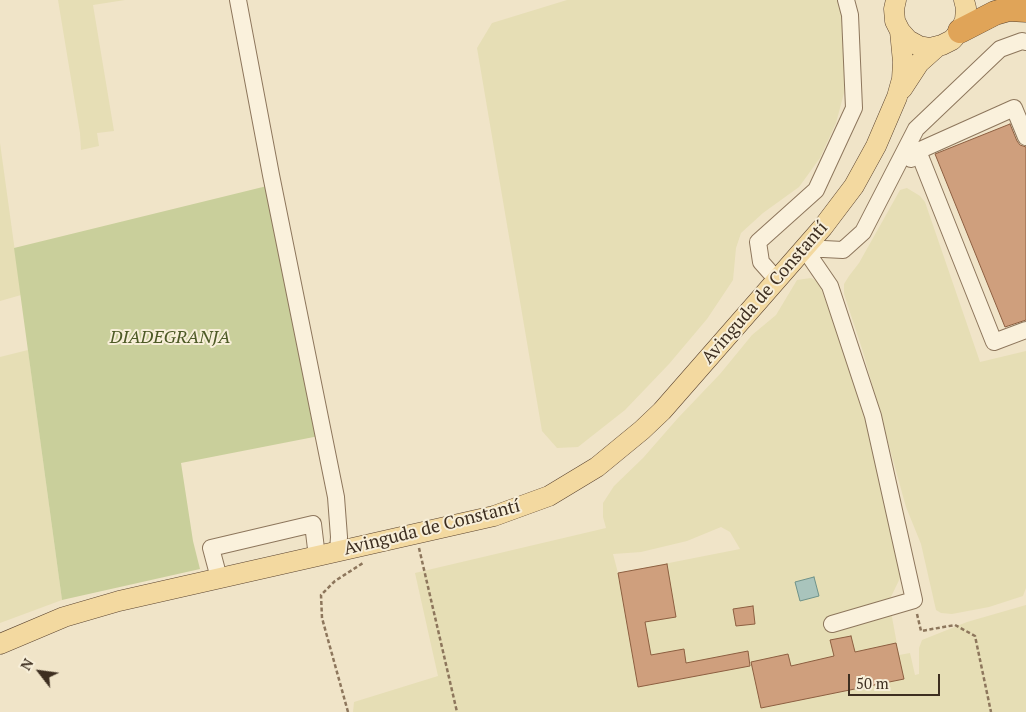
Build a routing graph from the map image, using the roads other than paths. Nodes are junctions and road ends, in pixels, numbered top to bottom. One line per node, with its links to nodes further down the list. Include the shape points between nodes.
1 (238, 0): 17 (lane, via 336,496)
2 (846, 0): 15 (lane, via 850,15 854,108 816,190 758,242 761,262)
3 (896, 0): 7 (main road, via 895,21)
4 (964, 0): 6 (main road, via 965,20)
5 (1026, 10): 6 (highway, via 995,12)
6 (960, 31): 9 (main road, via 952,40)
7 (900, 32): 9 (main road, via 919,46); 10 (main road, via 903,62)
8 (1026, 42): 13 (lane, via 1000,49 916,129)
9 (938, 46): 10 (main road, via 919,63)
10 (897, 97): 14 (main road, Avinguda de Constantí, via 864,170 840,206)
11 (1026, 137): 12 (lane, via 1014,108)
12 (918, 151): 13 (lane, via 908,162); 16 (lane, via 994,342)
13 (901, 159): 14 (lane, via 863,232 843,250)
14 (804, 248): 15 (main road, Avinguda de Constantí); 20 (lane, via 830,286 873,416 914,600)
15 (777, 280): 17 (main road, Avinguda de Constantí, via 662,411 597,467 549,496 494,516)
16 (1026, 330)
17 (338, 551): 18 (main road, Avinguda de Constantí)
18 (317, 557): 19 (main road, Avinguda de Constantí); 19 (lane, via 313,524 211,548)
19 (219, 578): 21 (main road, Avinguda de Constantí, via 64,617)
20 (832, 624)
21 (0, 644)

